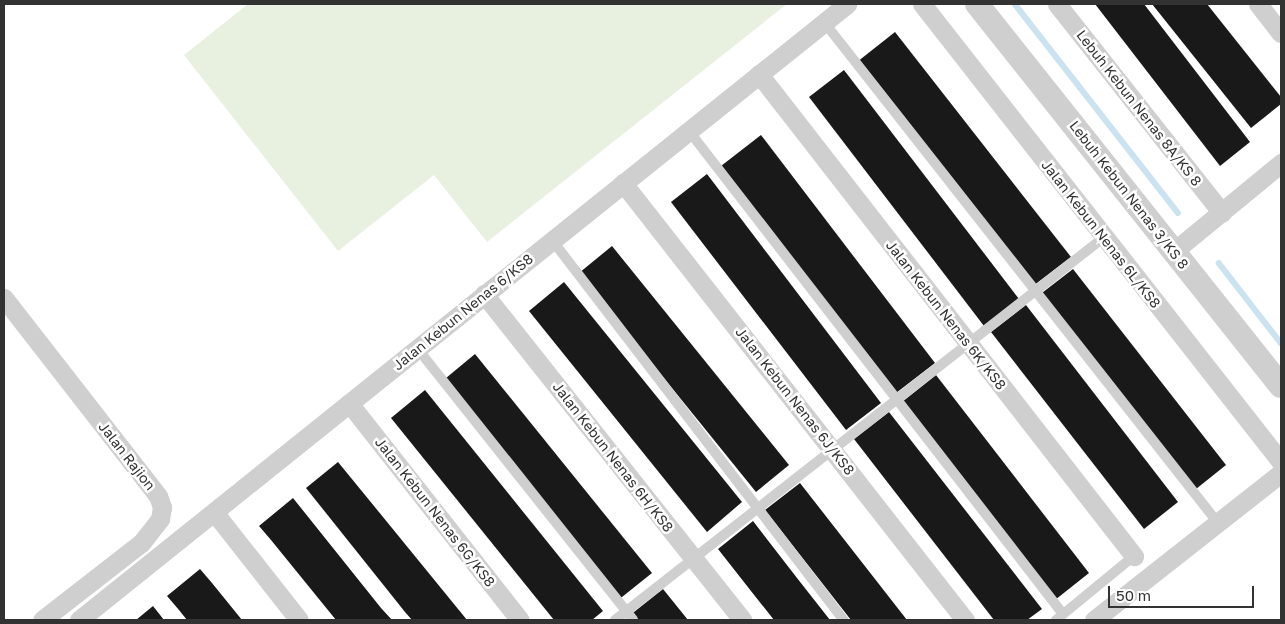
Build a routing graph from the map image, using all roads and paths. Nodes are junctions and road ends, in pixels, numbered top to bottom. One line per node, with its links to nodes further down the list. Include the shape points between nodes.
1 (847, 4): 6 (street, Jalan Kebun Nenas 6/KS8)
2 (922, 4): 13 (street, Jalan Kebun Nenas 6L/KS8)
3 (978, 4): 15 (street, Lebuh Kebun Nenas 3/KS 8)
4 (1057, 4): 12 (street, Lebuh Kebun Nenas 8A/KS 8)
5 (1258, 4): 7 (street)
6 (824, 22): 8 (street, Jalan Kebun Nenas 6/KS8); 16 (lane)
7 (1281, 33)
8 (758, 74): 9 (street, Jalan Kebun Nenas 6/KS8); 19 (street, Jalan Kebun Nenas 6K/KS8)
9 (689, 131): 11 (street, Jalan Kebun Nenas 6/KS8); 22 (lane)
10 (1281, 163): 12 (street)
11 (623, 183): 14 (street, Jalan Kebun Nenas 6/KS8); 24 (street, Jalan Kebun Nenas 6J/KS8)
12 (1222, 213): 15 (street)
13 (1103, 238): 16 (lane); 25 (street, Jalan Kebun Nenas 6L/KS8)
14 (552, 240): 17 (street, Jalan Kebun Nenas 6/KS8); 27 (lane)
15 (1174, 251): 21 (street, Lebuh Kebun Nenas 3/KS 8)
16 (1034, 292): 19 (lane); 29 (lane)
17 (484, 294): 20 (street, Jalan Kebun Nenas 6/KS8); 31 (street, Jalan Kebun Nenas 6H/KS8)
18 (4, 298): 34 (street, Jalan Rajion, via 158,496 162,507 160,519 141,543)
19 (968, 343): 22 (lane); 30 (street, Jalan Kebun Nenas 6K/KS8)
20 (417, 348): 23 (street, Jalan Kebun Nenas 6/KS8); 32 (lane)
21 (1281, 386)
22 (897, 399): 24 (lane); 33 (lane)
23 (349, 403): 28 (street, Jalan Kebun Nenas 6/KS8); 37 (street, Jalan Kebun Nenas 6G/KS8)
24 (833, 450): 27 (lane); 42 (street, Jalan Kebun Nenas 6J/KS8)
25 (1281, 462)
26 (1281, 473): 29 (street)
27 (758, 508): 31 (lane); 41 (lane)
28 (214, 512): 35 (street, Jalan Kebun Nenas 6/KS8); 36 (street)
29 (1218, 523): 43 (street)
30 (1134, 556): 33 (lane)
31 (693, 558): 32 (lane); 40 (street, Jalan Kebun Nenas 6H/KS8)
32 (626, 611): 38 (lane); 39 (lane)
33 (1059, 617)
34 (42, 620)
35 (79, 620)
36 (300, 620)
37 (520, 620)
38 (615, 620)
39 (633, 620)
40 (742, 620)
41 (844, 620)
42 (965, 620)
43 (1094, 620)

